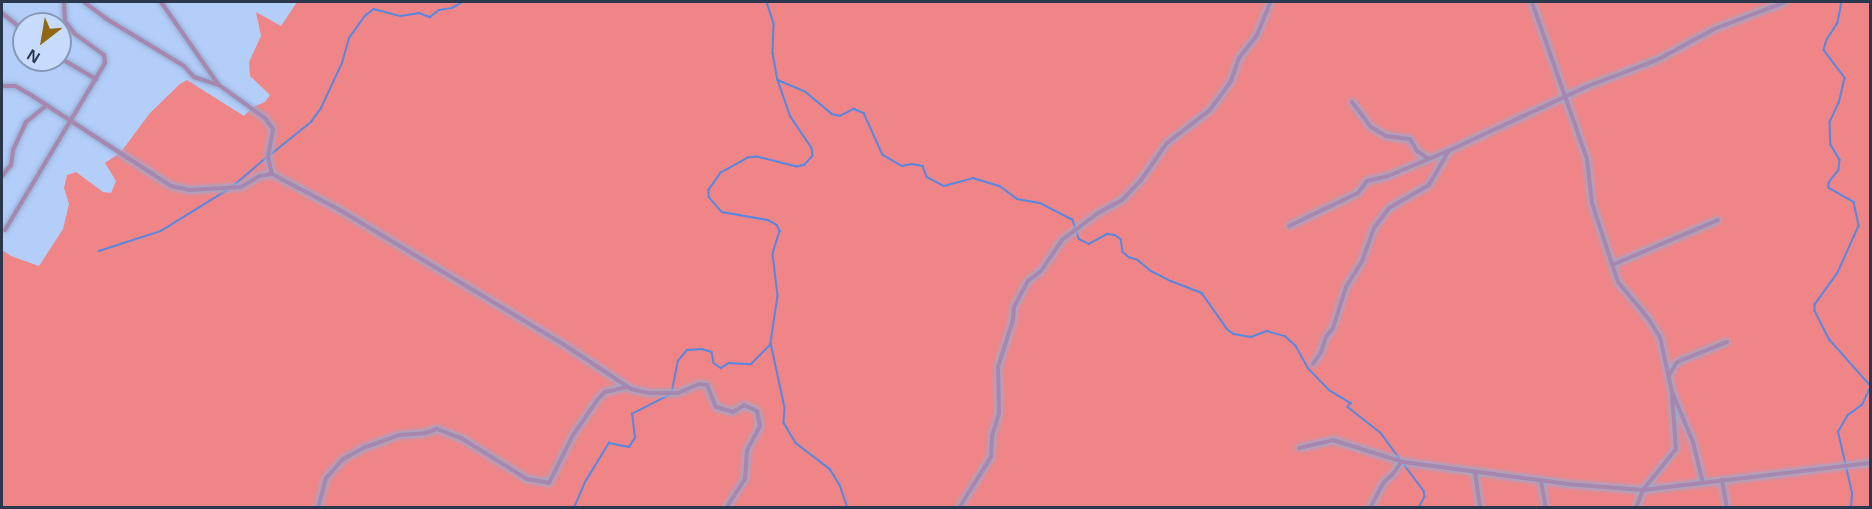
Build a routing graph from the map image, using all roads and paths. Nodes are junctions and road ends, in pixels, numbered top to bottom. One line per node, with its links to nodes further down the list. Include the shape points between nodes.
1 (64, 2): 8 (street, via 65,21 106,58)
2 (84, 2): 9 (street, via 184,66 194,77)
3 (161, 2): 9 (street)
4 (1270, 2): 38 (street, via 1257,35 1239,58 1231,81 1210,110 1167,143 1122,200 1062,240 1041,271 1028,280 1014,307 998,367 1000,406 991,457)
5 (1532, 2): 11 (street)
6 (1785, 2): 11 (street, via 1714,29 1657,60)
7 (72, 65): 8 (street)
8 (96, 79): 14 (street)
9 (219, 85): 17 (street, via 265,118 273,129 268,157)
10 (2, 86): 13 (street, via 15,86)
11 (1566, 96): 15 (street); 22 (street, via 1574,131 1587,159 1592,203)
12 (1352, 102): 16 (street, via 1371,127 1386,136 1410,139 1417,151)
13 (47, 105): 14 (street); 18 (street, via 26,122 11,165)
14 (71, 121): 17 (street, via 171,186 190,190 241,187 259,176); 21 (street)
15 (1448, 151): 16 (street); 24 (street, via 1429,185 1389,208 1374,228 1342,298 1333,328)
16 (1430, 159): 20 (street, via 1364,182 1358,193)
17 (272, 174): 26 (street, via 340,210 563,344)
18 (2, 176)
19 (1718, 220): 22 (street)
20 (1288, 226)
21 (5, 230)
22 (1612, 264): 25 (street, via 1618,282 1655,327)
23 (1727, 342): 25 (street, via 1677,362)
24 (1312, 364)
25 (1669, 376): 27 (street)
26 (627, 387): 36 (street, via 605,392 598,399 573,435 549,483 527,478 462,438 437,429 399,435 343,459 327,478); 37 (street, via 648,393 678,393 699,384 707,385 713,404 720,409 733,412 744,405 757,411 760,426 747,450 745,479)
27 (1672, 392): 34 (street, via 1693,442); 35 (street, via 1676,449)
28 (1299, 448): 29 (street, via 1333,440)
29 (1401, 462): 31 (street); 39 (street)
30 (1870, 463): 32 (street)
31 (1475, 472): 33 (street); 40 (street)
32 (1722, 480): 34 (street); 43 (street)
33 (1541, 481): 35 (street); 41 (street)
34 (1703, 483): 35 (street)
35 (1643, 490): 42 (street)
36 (318, 507)
37 (726, 507)
38 (959, 507)
39 (1370, 507)
40 (1480, 507)
41 (1546, 507)
42 (1636, 507)
43 (1727, 507)

